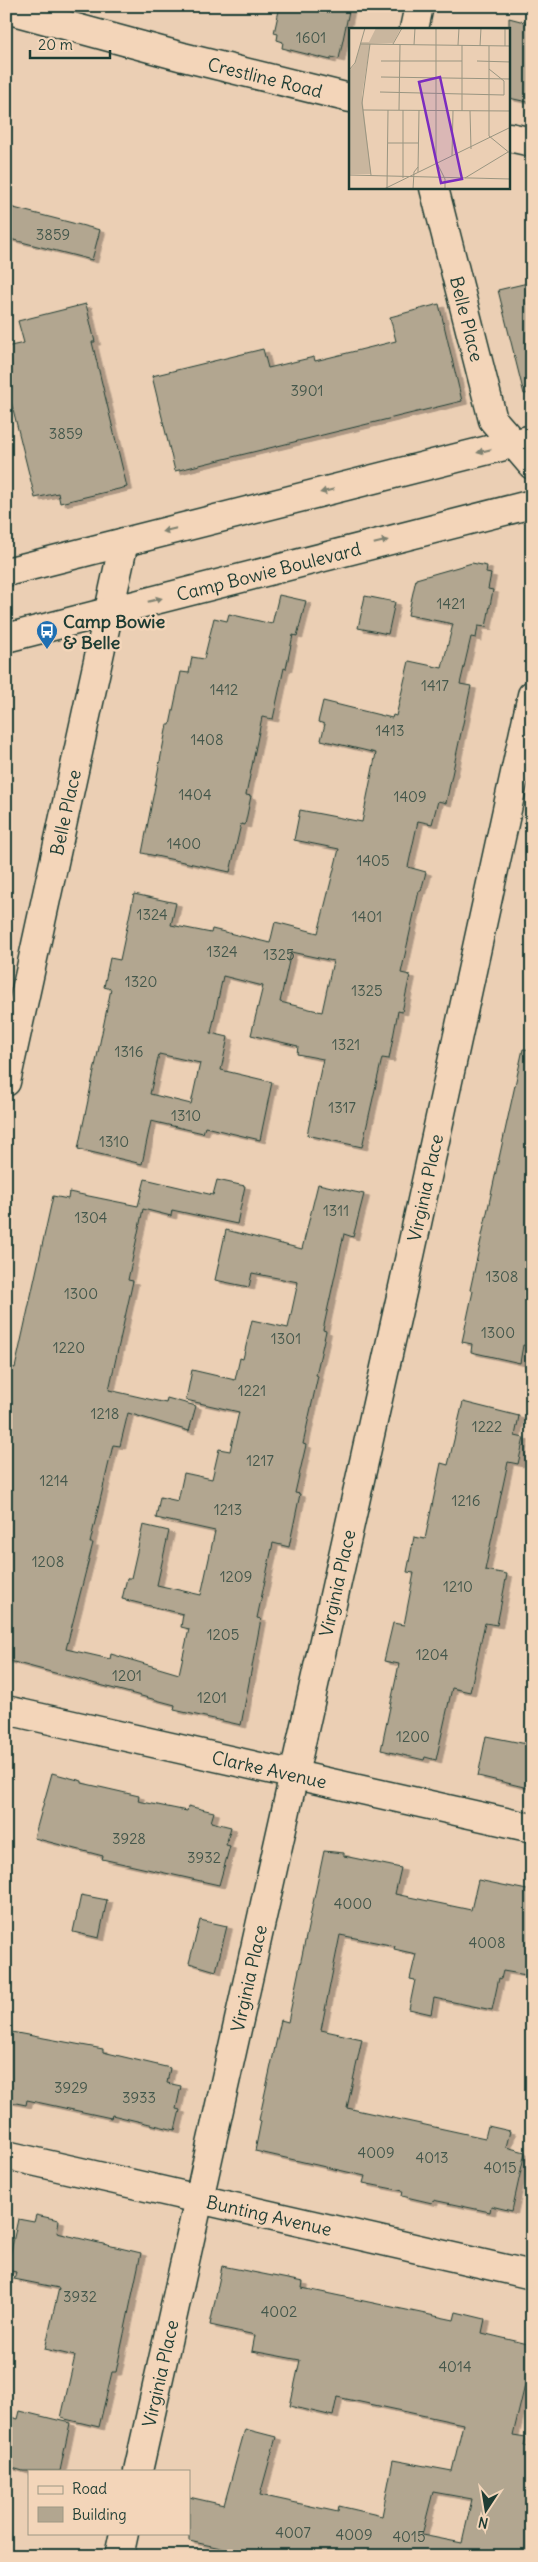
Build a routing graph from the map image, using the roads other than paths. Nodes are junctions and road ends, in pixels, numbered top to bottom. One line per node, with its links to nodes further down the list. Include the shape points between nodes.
1 (419, 6): 3 (street)
2 (6, 9): 4 (street, Crestline Road)
3 (414, 28)
4 (349, 98)
5 (510, 136): 6 (street)
6 (532, 142)
7 (434, 189): 8 (street, Belle Place, via 494,420)
8 (523, 442): 9 (street, Belle Place); 11 (street, one-way to 11)
9 (532, 465)
10 (532, 504): 13 (street, Camp Bowie Boulevard, one-way to 10)
11 (124, 542): 12 (street); 13 (street, Belle Place)
12 (6, 572)
13 (108, 612): 14 (street, Camp Bowie Boulevard); 16 (street, Belle Place)
14 (6, 638)
15 (532, 695): 18 (street, Virginia Place)
16 (6, 1082)
17 (6, 1710): 18 (street, Clarke Avenue)
18 (293, 1774): 19 (street, Clarke Avenue); 21 (street, Virginia Place)
19 (532, 1828)
20 (6, 2156): 21 (street, Bunting Avenue)
21 (198, 2201): 22 (street, Bunting Avenue); 23 (street, Virginia Place)
22 (532, 2275)
23 (138, 2470)
24 (124, 2534): 25 (street)
25 (119, 2556)

